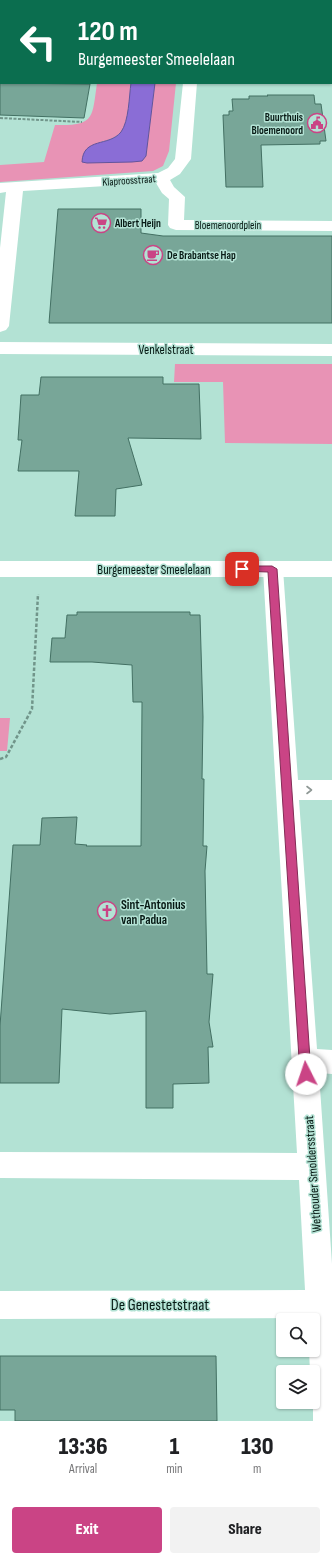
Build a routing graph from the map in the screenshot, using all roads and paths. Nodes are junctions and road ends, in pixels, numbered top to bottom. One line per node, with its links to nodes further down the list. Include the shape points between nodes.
1 (190, 84): 4 (street, Klaproosstraat, via 183,159 174,171)
2 (0, 118): 3 (path)
3 (82, 122)
4 (161, 178): 5 (street, Klaproosstraat); 6 (street, Bloemenoordplein, via 168,190 177,197 176,225)
5 (8, 188): 7 (street)
6 (332, 226)
7 (0, 326)
8 (0, 348): 9 (street, Venkelstraat)
9 (332, 350)
10 (0, 569): 11 (street, Burgemeester Smeelelaan)
11 (272, 569): 12 (street, Burgemeester Smeelelaan); 15 (street, Wethouder Smoldersstraat)
12 (332, 569)
13 (38, 591): 14 (path, via 32,709 6,757)
14 (0, 759)
15 (287, 790): 16 (street, one-way to 16); 17 (street, Wethouder Smoldersstraat)
16 (332, 790)
17 (305, 1060): 18 (street); 20 (street, Wethouder Smoldersstraat)
18 (332, 1062)
19 (0, 1165): 20 (street)
20 (311, 1166): 21 (street, Wethouder Smoldersstraat)
21 (320, 1304): 22 (street, De Genestetstraat); 23 (street, Wethouder Smoldersstraat)
22 (0, 1305)
23 (328, 1421)

